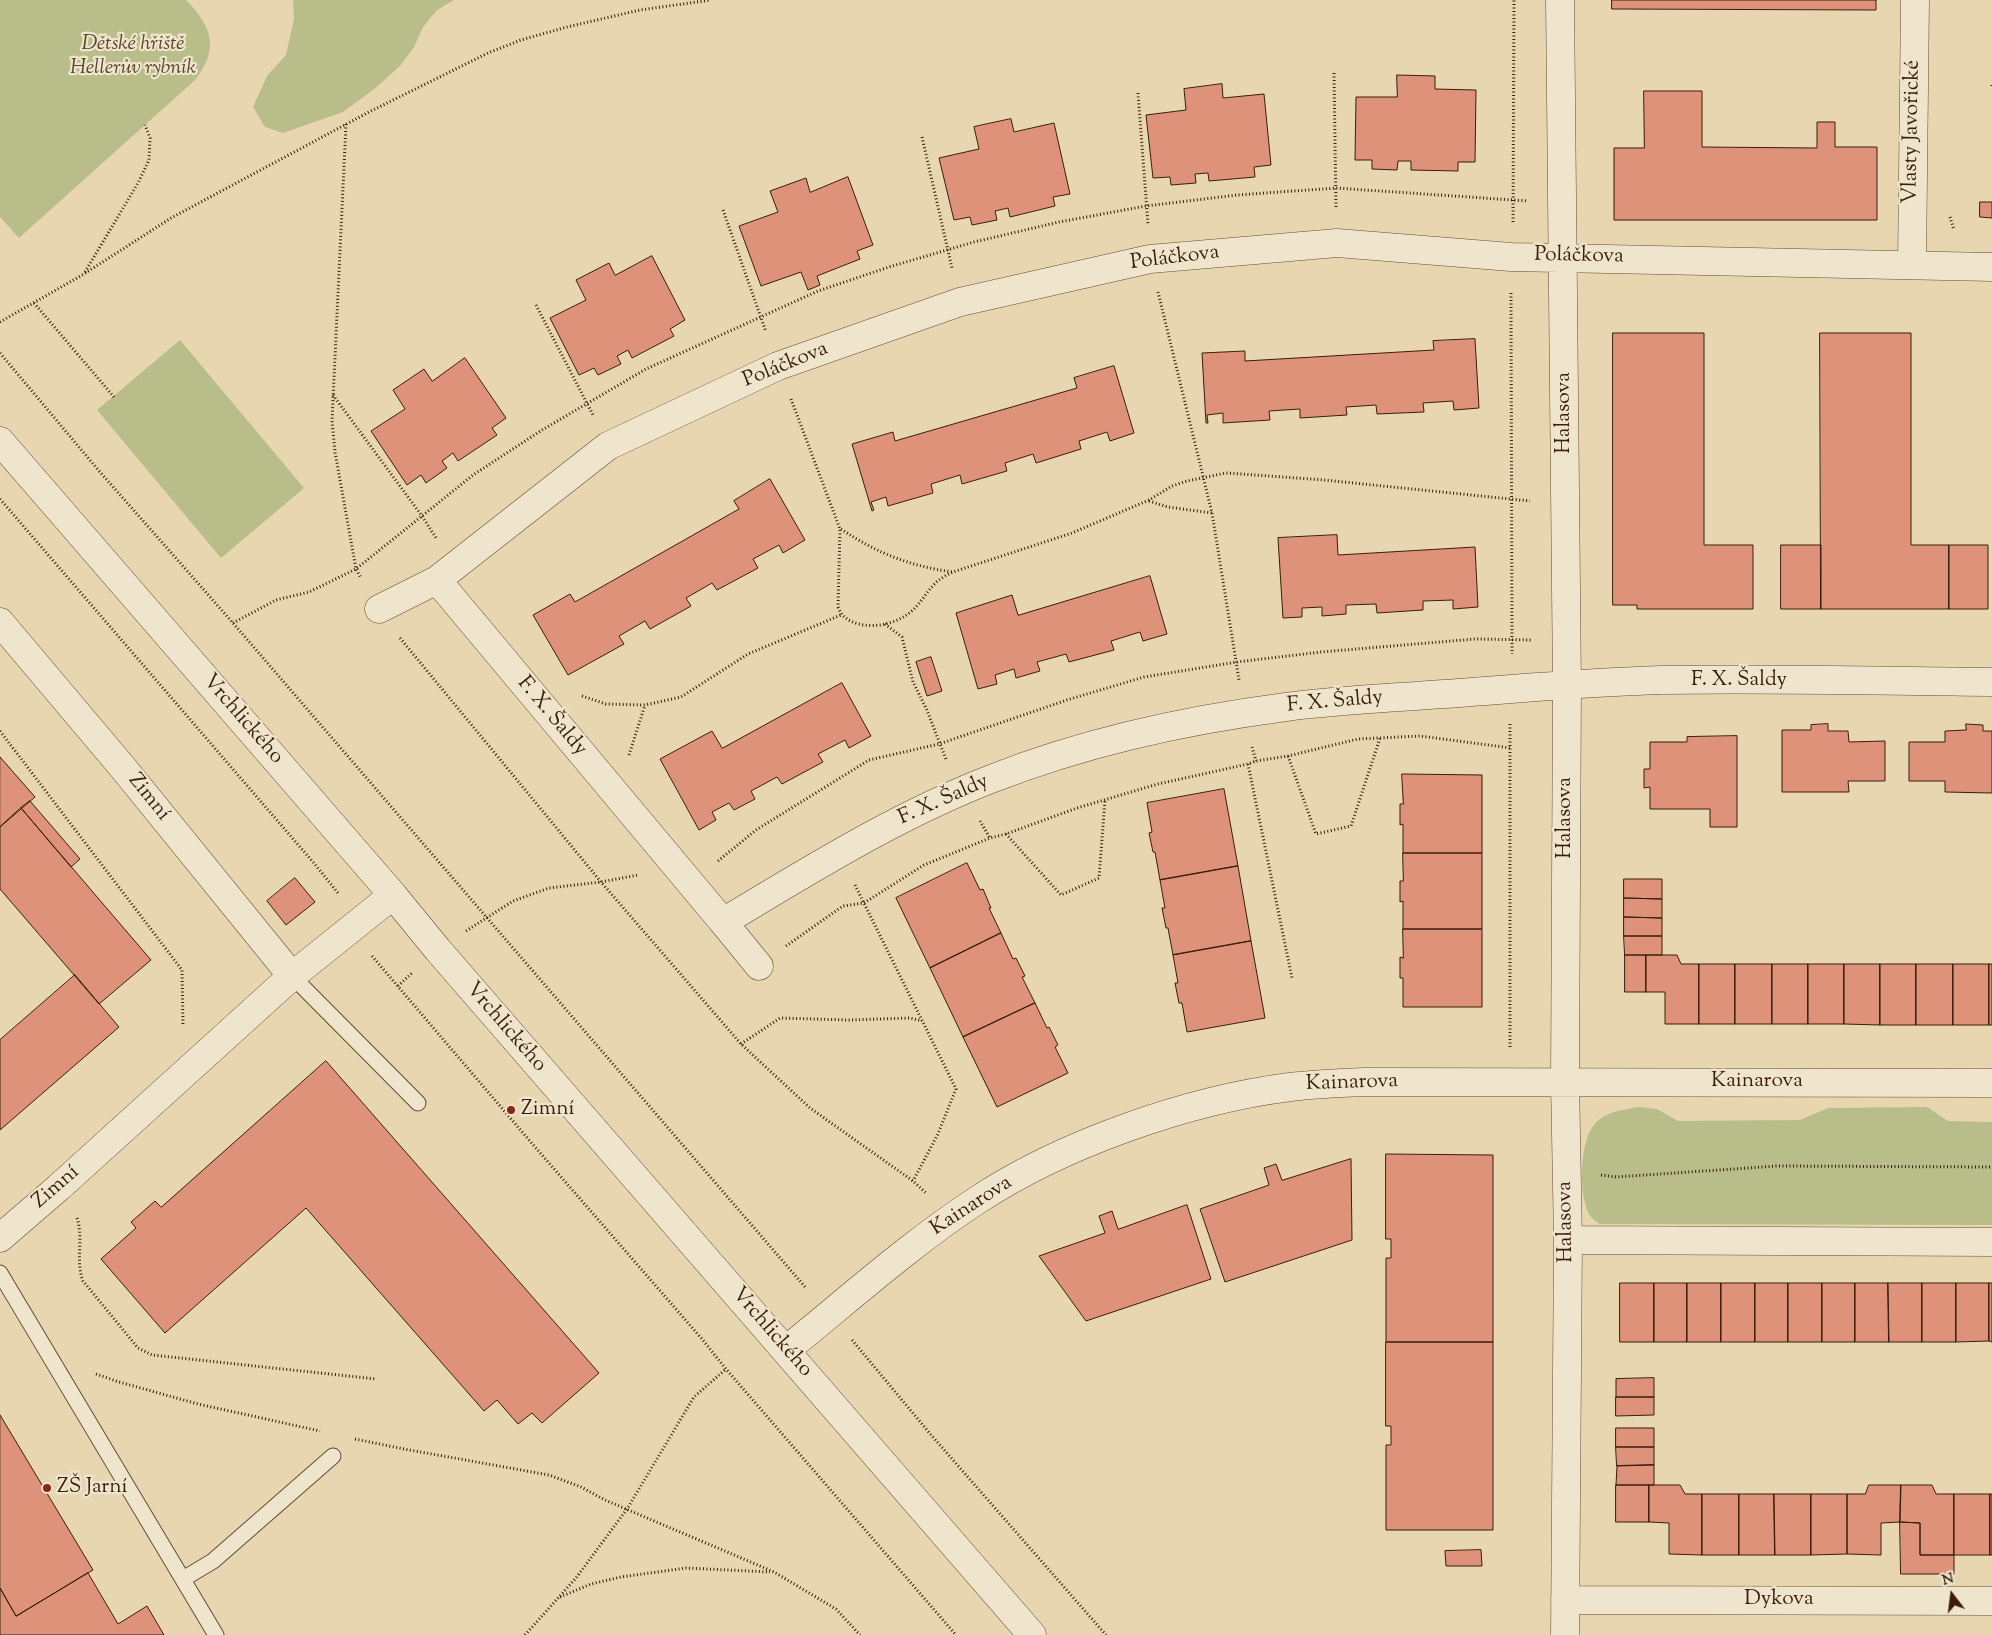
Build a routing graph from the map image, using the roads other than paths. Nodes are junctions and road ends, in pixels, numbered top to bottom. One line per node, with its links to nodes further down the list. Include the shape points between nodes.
1 (1560, 0): 3 (street, Halasova)
2 (1915, 0): 4 (street, Vlasty Javořické)
3 (1564, 257): 4 (street, Poláčkova); 7 (street, Poláčkova, via 1510,257 1337,243 1150,259 960,302 778,366 608,446); 11 (street, Halasova)
4 (1912, 264): 5 (street, Poláčkova)
5 (1992, 267)
6 (0, 441): 12 (street, Vrchlického)
7 (445, 574): 8 (street, Poláčkova); 13 (street, F. X. Šaldy, via 617,794)
8 (379, 609)
9 (0, 622): 15 (street, Zimní)
10 (1992, 682): 11 (street, F. X. Šaldy, via 1661,680)
11 (1567, 685): 13 (street, F. X. Šaldy, via 1288,706 1107,741 1027,766 882,829); 16 (street, Halasova)
12 (392, 895): 15 (street, Zimní); 23 (street, Vrchlického)
13 (723, 922): 14 (street, F. X. Šaldy)
14 (759, 966)
15 (292, 976): 18 (lane); 19 (street, Zimní)
16 (1564, 1081): 17 (street, Kainarova); 20 (street, Halasova); 23 (street, Kainarova, via 1365,1082 1291,1087 1188,1107 1080,1147 977,1200 924,1238)
17 (1992, 1083)
18 (418, 1103)
19 (0, 1238)
20 (1568, 1240): 21 (street); 26 (street, Halasova)
21 (1992, 1242)
22 (0, 1273): 25 (lane)
23 (786, 1350): 29 (street, Vrchlického)
24 (333, 1456): 25 (lane, via 213,1561)
25 (182, 1579): 28 (lane)
26 (1565, 1600): 27 (street, Dykova); 30 (street, Halasova)
27 (1992, 1601)
28 (216, 1635)
29 (1032, 1635)
30 (1565, 1635)

